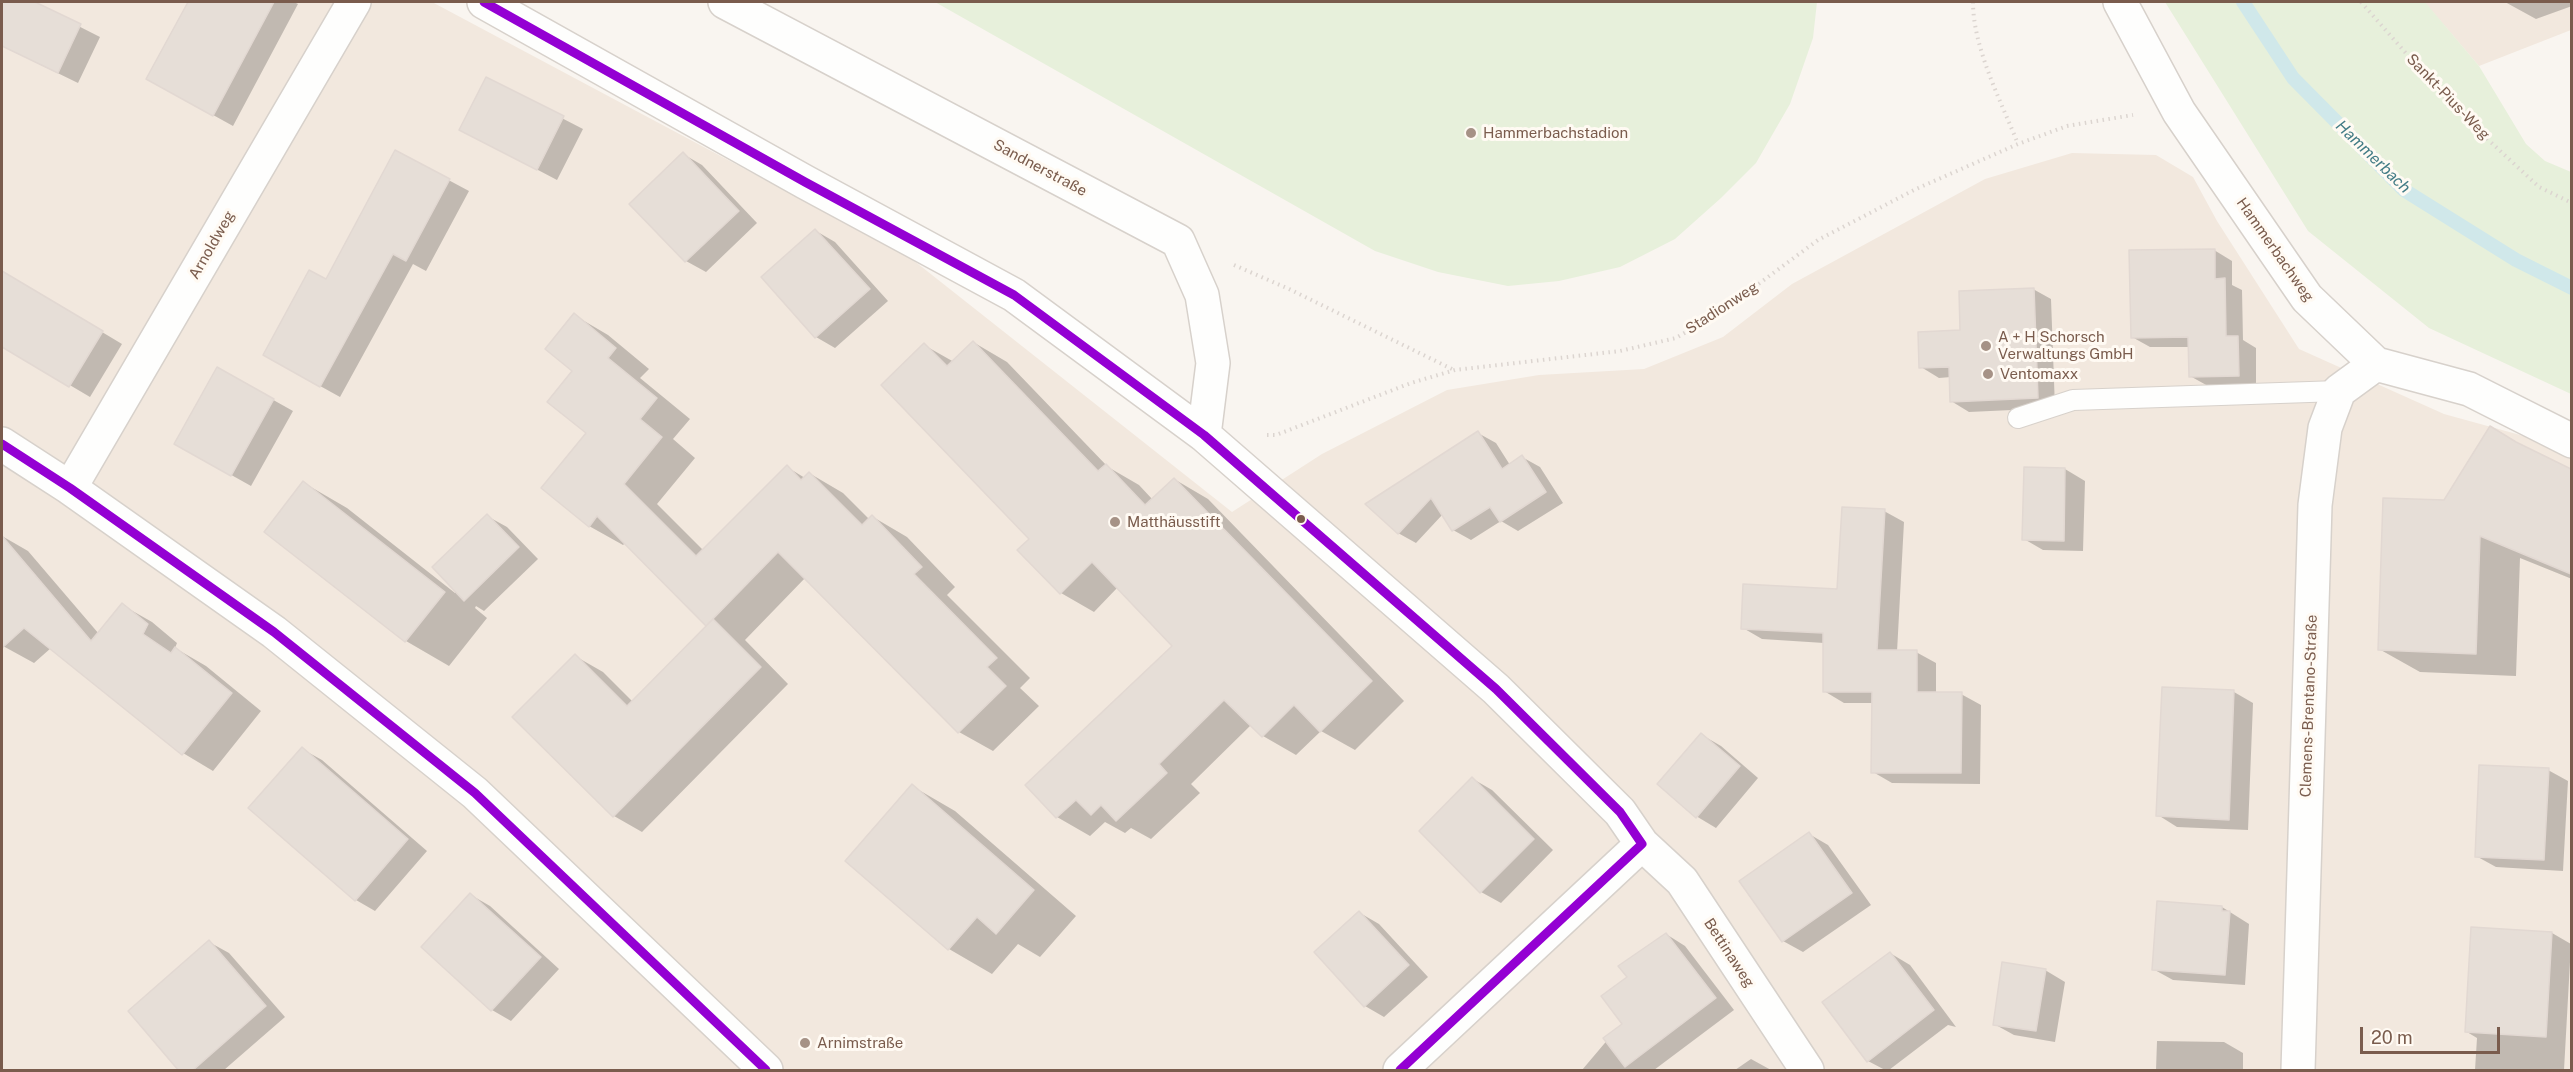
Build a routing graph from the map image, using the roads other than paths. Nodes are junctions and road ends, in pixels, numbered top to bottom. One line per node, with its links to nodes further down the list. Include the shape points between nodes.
1 (354, 2): 11 (street, Arnoldweg)
2 (484, 2): 8 (street, via 1014,295)
3 (725, 2): 8 (street, Sandnerstraße, via 1178,241 1202,295 1213,363)
4 (2120, 2): 5 (street, Hammerbachweg, via 2179,112 2307,298)
5 (2376, 364): 6 (street); 9 (street, Hammerbachweg, via 2469,389)
6 (2339, 391): 7 (lane, via 2073,400); 16 (street, Clemens-Brentano-Straße, via 2325,428 2315,505)
7 (2018, 418)
8 (1204, 435): 12 (street, via 1496,689 1620,812)
9 (2571, 441)
10 (2, 444): 11 (street)
11 (70, 488): 13 (street, via 273,632 475,793)
12 (1642, 844): 14 (street); 15 (street, Bettinaweg, via 1682,881)
13 (766, 1071)
14 (1400, 1071)
15 (1807, 1071)
16 (2298, 1071)

